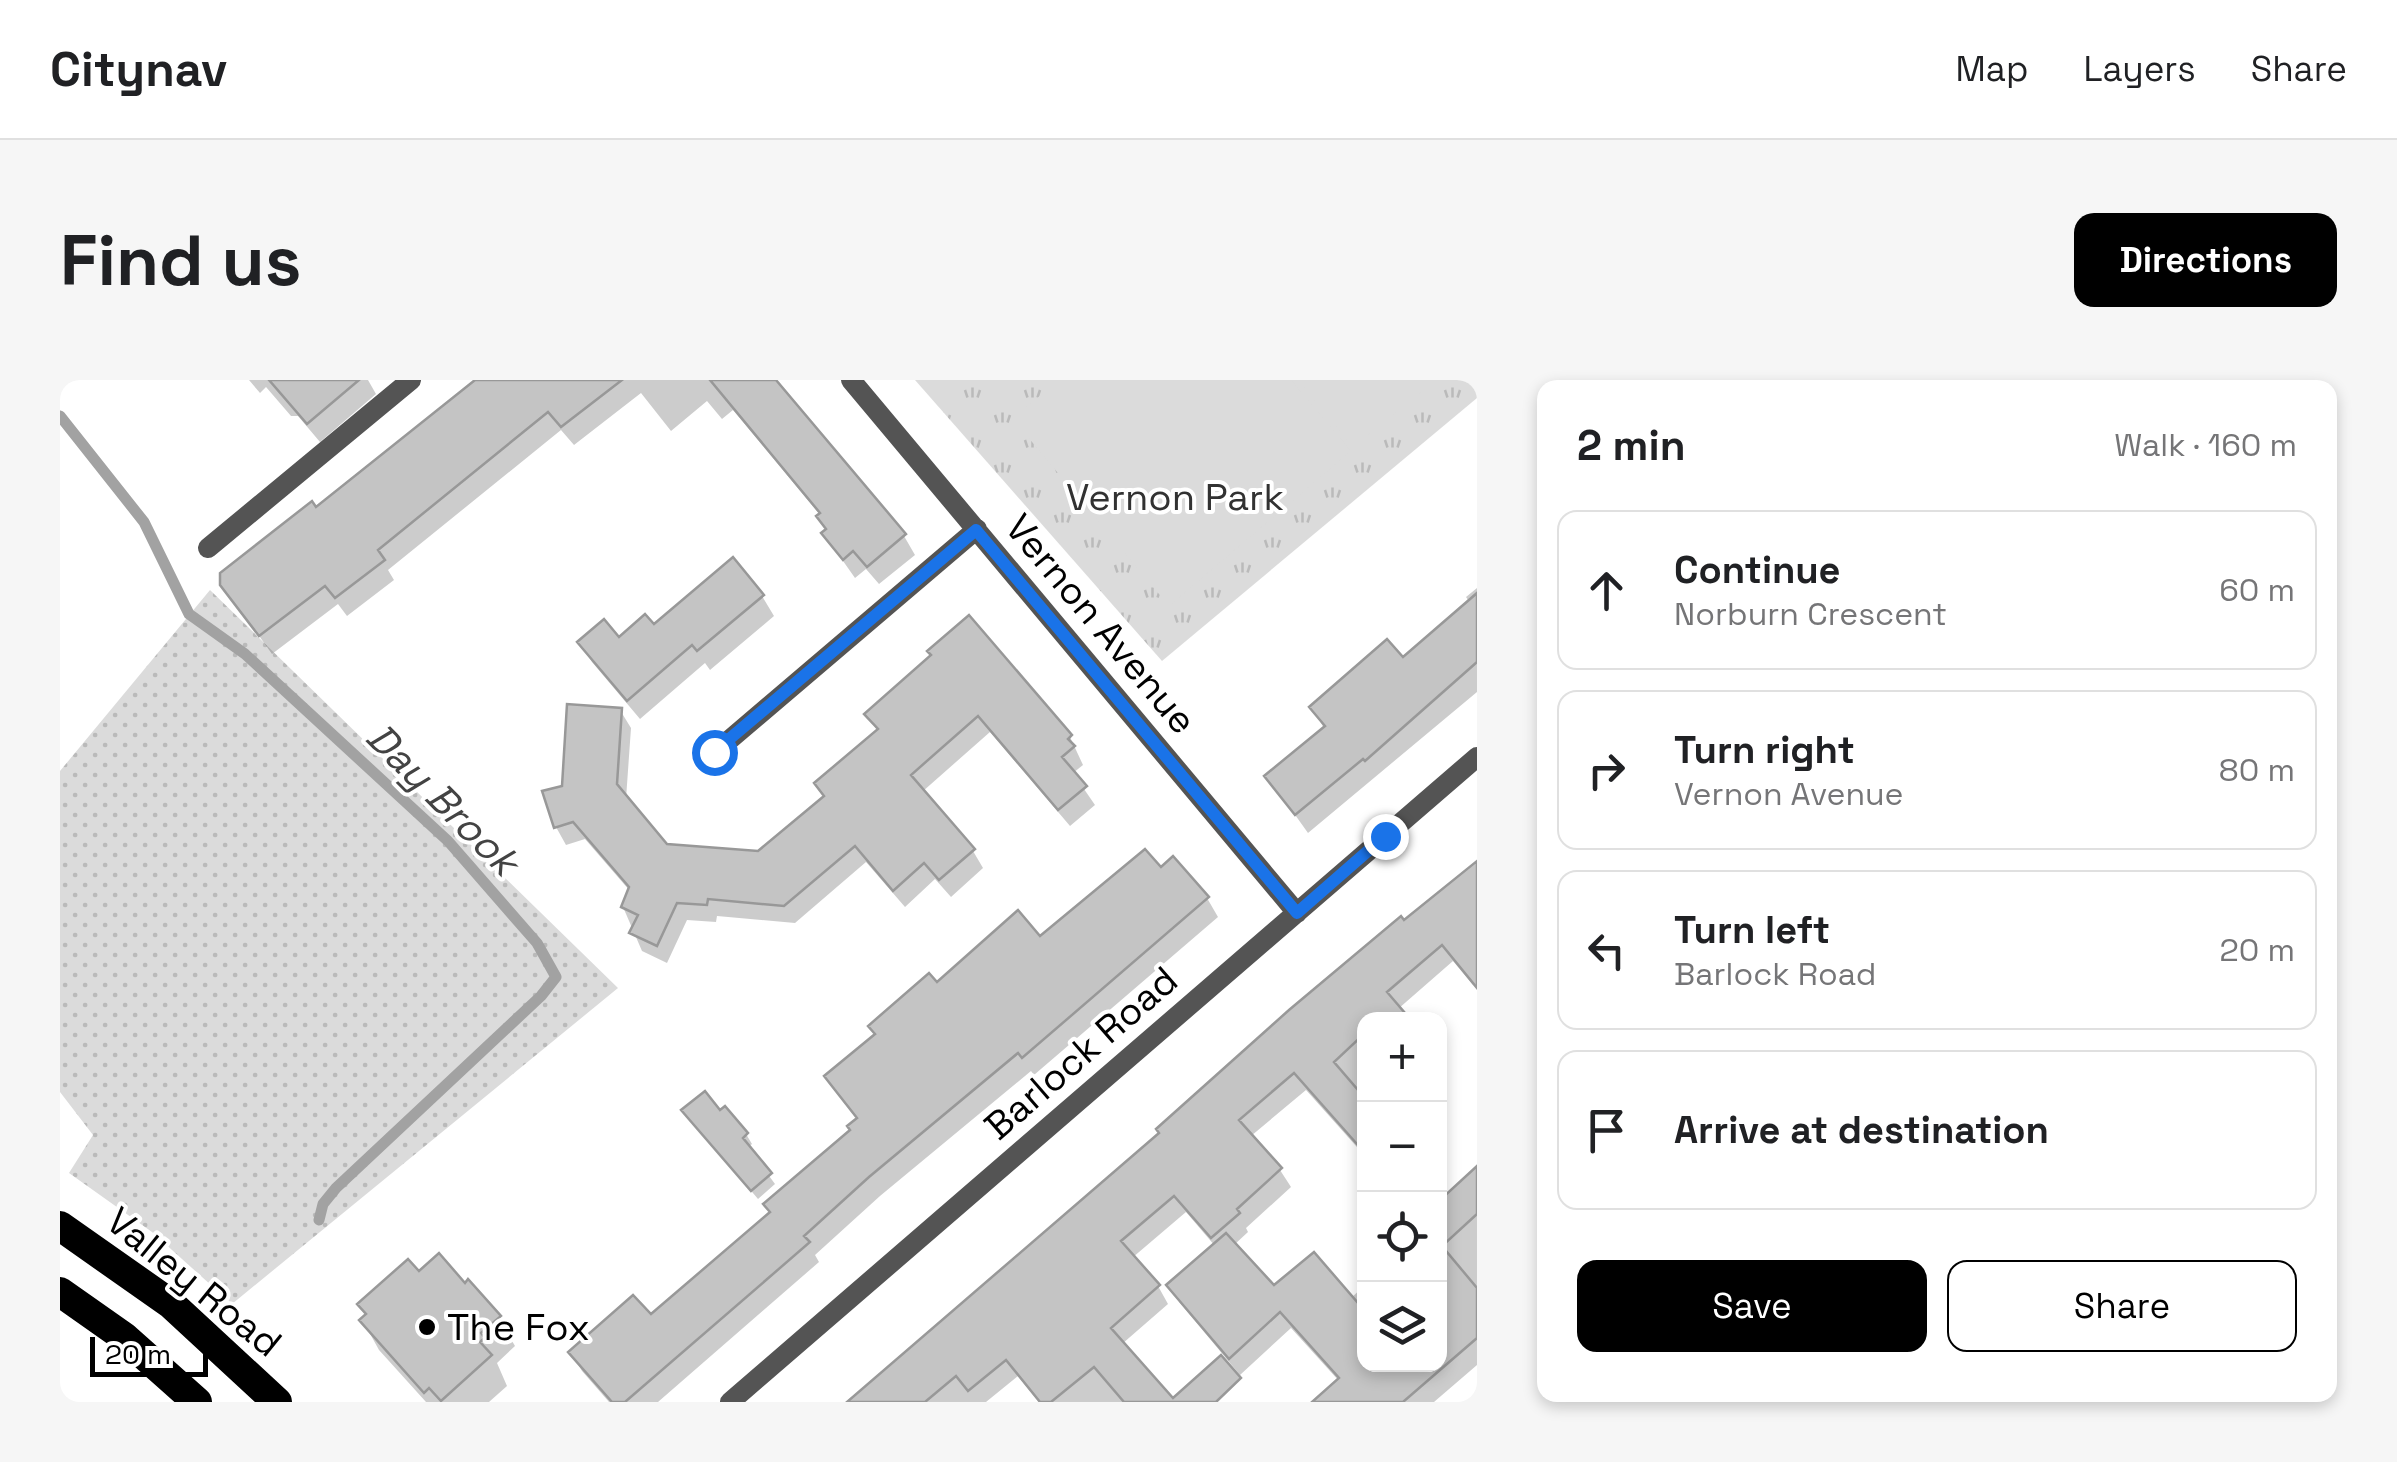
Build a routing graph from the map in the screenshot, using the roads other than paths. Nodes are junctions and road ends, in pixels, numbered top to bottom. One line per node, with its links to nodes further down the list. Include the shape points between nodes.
1 (410, 380): 4 (street)
2 (851, 380): 3 (street, Vernon Avenue)
3 (976, 530): 5 (street); 7 (street, Vernon Avenue)
4 (208, 548)
5 (714, 752)
6 (1477, 757): 7 (street, Barlock Road)
7 (1297, 913): 12 (street, Barlock Road)
8 (60, 1226): 11 (highway, Valley Road, via 171,1304)
9 (60, 1292): 10 (highway)
10 (197, 1402)
11 (276, 1402)
12 (730, 1402)

